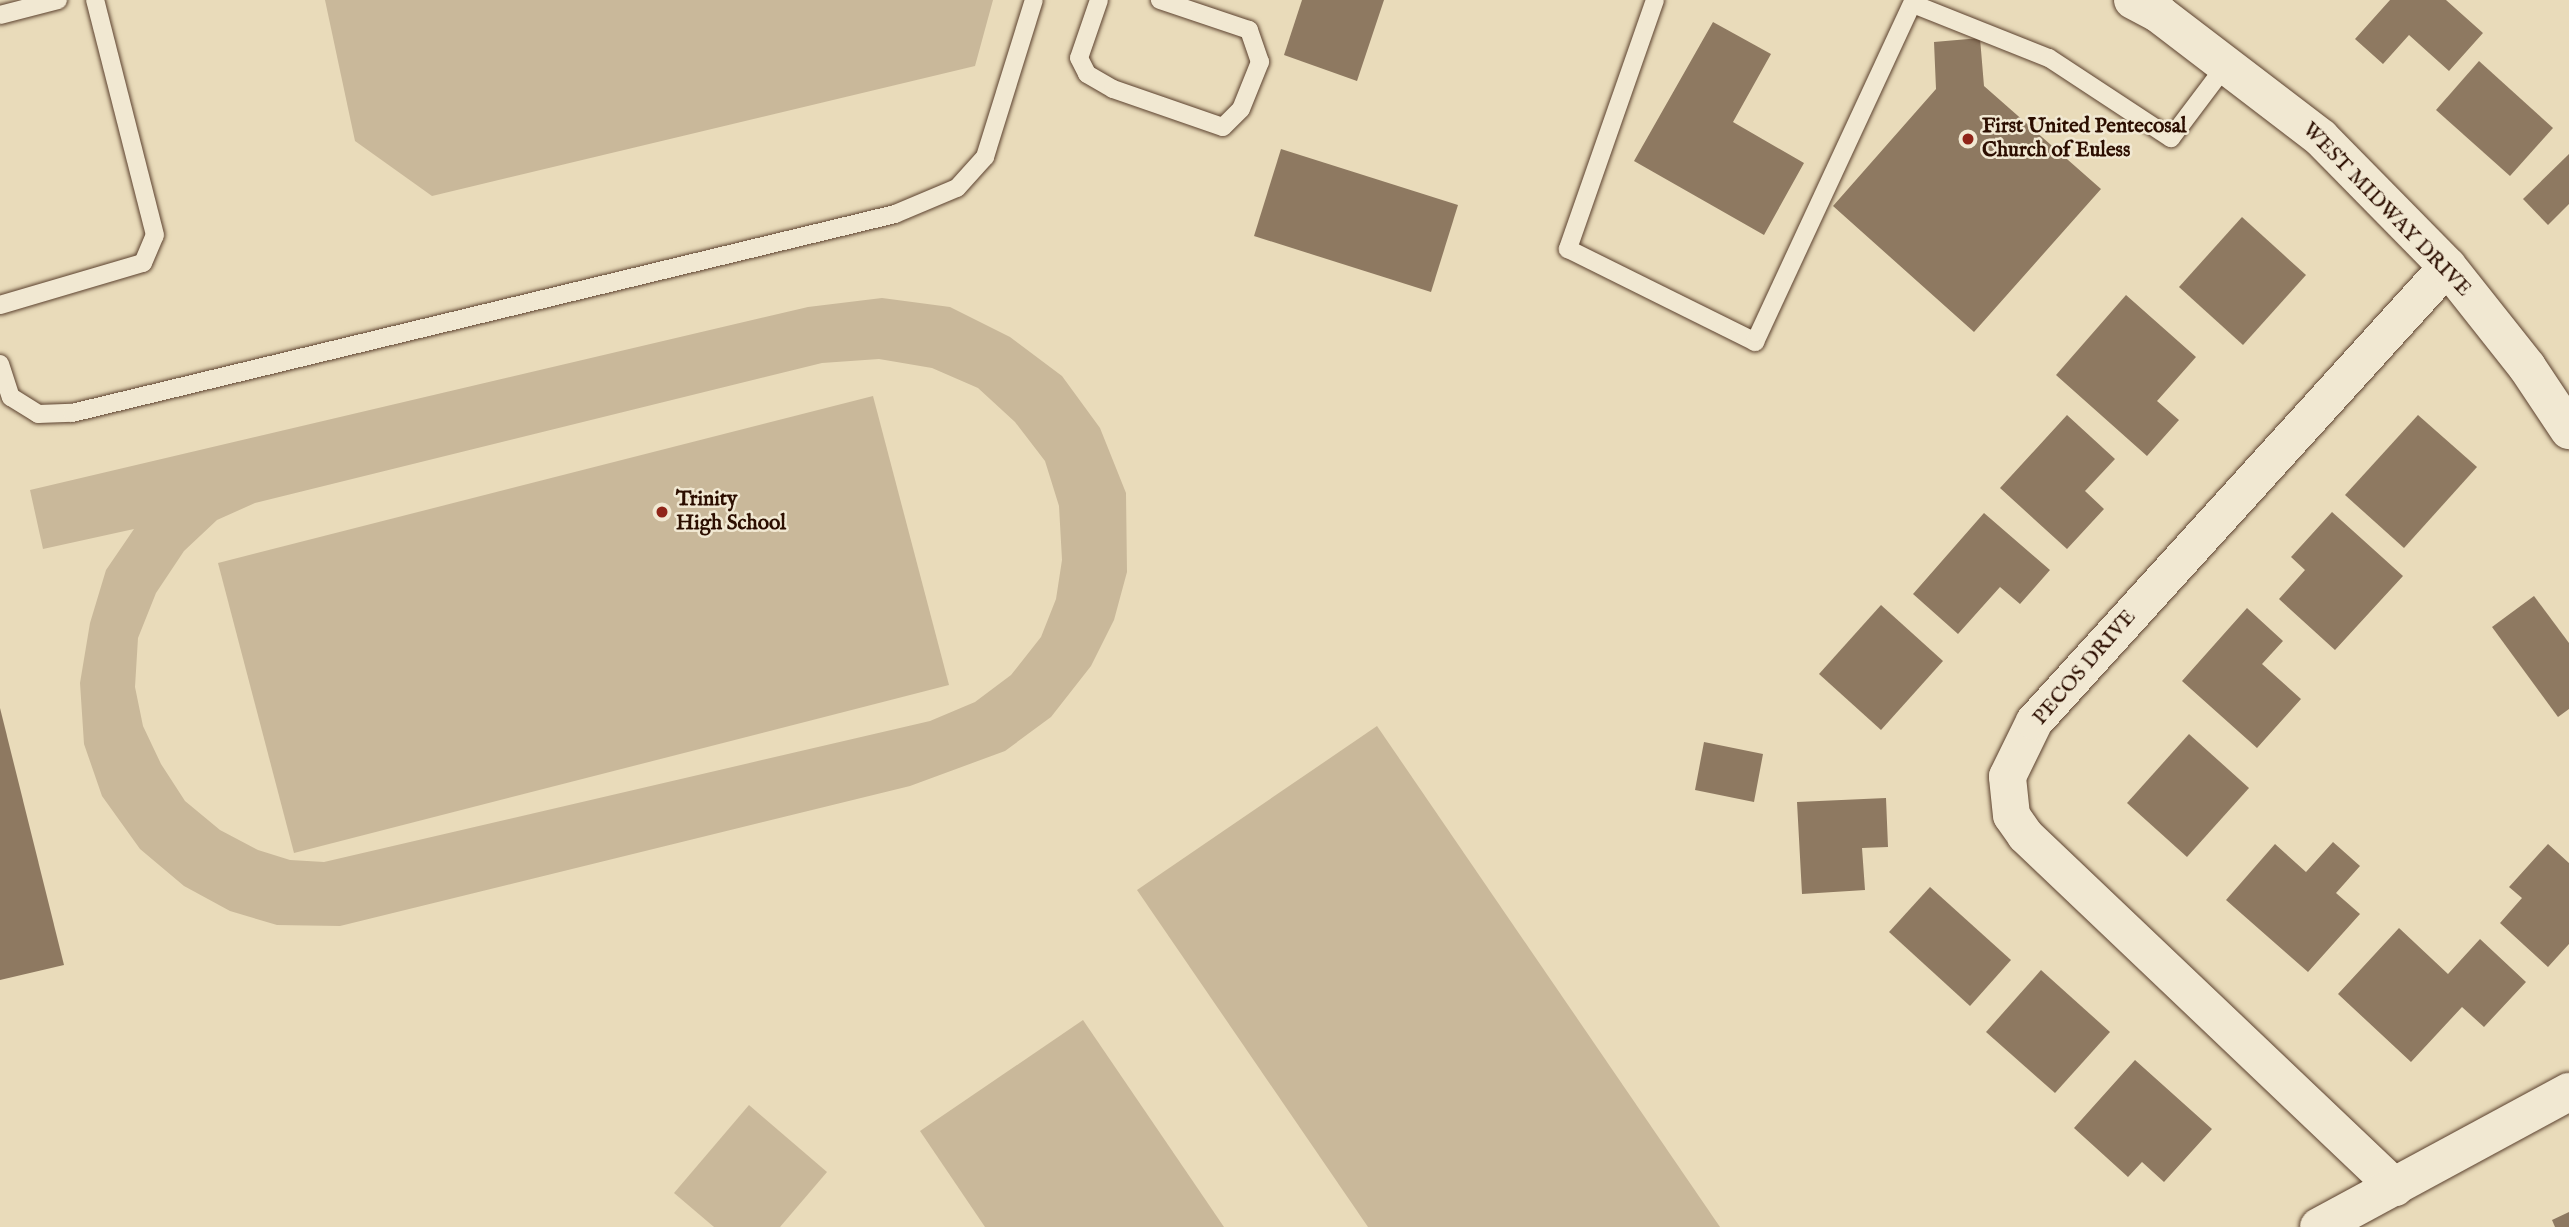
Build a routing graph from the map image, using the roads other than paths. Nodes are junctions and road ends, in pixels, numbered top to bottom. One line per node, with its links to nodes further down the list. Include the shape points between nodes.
1 (58, 0): 9 (lane)
2 (94, 0): 12 (lane, via 155,235 143,263)
3 (1034, 0): 13 (lane, via 985,157 957,188 895,214 72,413 38,414 11,397)
4 (1099, 0): 5 (lane, via 1079,58 1087,74 1113,89 1223,127 1241,109 1260,62 1249,30)
5 (1160, 0)
6 (1655, 0): 8 (lane, via 1568,250 1755,342)
7 (2133, 0): 10 (street, WEST MIDWAY DRIVE)
8 (1914, 2): 10 (lane, via 2049,58 2171,138)
9 (0, 15)
10 (2226, 65): 11 (street, WEST MIDWAY DRIVE, via 2321,138)
11 (2447, 266): 14 (street, WEST MIDWAY DRIVE, via 2527,367); 16 (street, PECOS DRIVE, via 2035,721 2007,776 2011,815 2025,835)
12 (0, 305)
13 (0, 364)
14 (2569, 430)
15 (2569, 1092): 16 (street)
16 (2395, 1187): 17 (street)
17 (2319, 1227)

